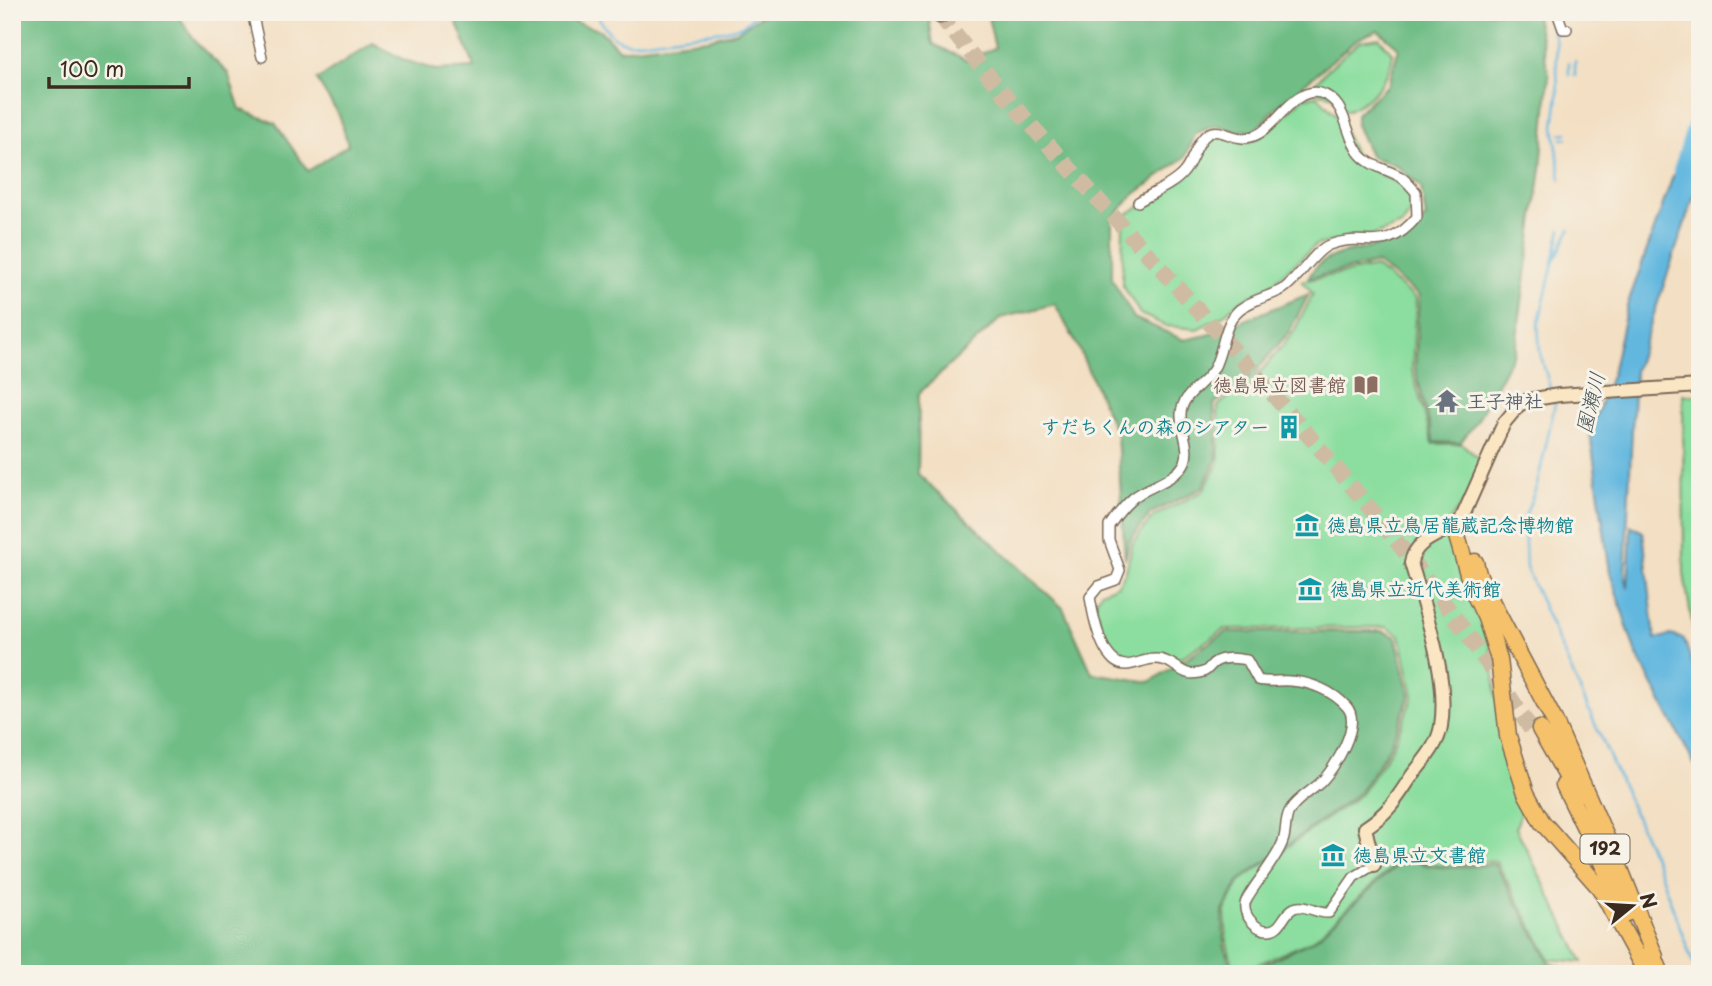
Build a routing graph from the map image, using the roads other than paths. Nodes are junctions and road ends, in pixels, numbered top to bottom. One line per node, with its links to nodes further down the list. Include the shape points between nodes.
1 (253, 12): 4 (street)
2 (1557, 12): 3 (street)
3 (1567, 29)
4 (262, 57)
5 (1138, 202): 8 (street, via 1182,175 1203,137 1211,132 1252,137 1302,95 1317,92 1344,114 1358,152 1416,192 1417,217 1406,229 1379,242 1327,245 1282,289 1239,310 1230,320 1215,366 1182,408 1187,458 1181,470 1135,497 1109,526 1120,570 1116,580 1099,586 1090,597 1102,642 1114,663 1166,660 1190,674 1205,672 1228,658 1247,660 1258,680 1314,686 1335,695 1349,709 1353,725 1335,763 1323,780 1293,805 1272,864 1245,900 1244,908 1259,928 1275,929 1297,906 1329,914 1354,877)
6 (1700, 386): 7 (street, via 1559,395 1519,405 1508,416)
7 (1458, 523): 8 (street, via 1433,535 1412,555 1435,646 1441,728 1399,799 1365,828); 9 (highway, via 1473,551 1478,574 1555,722); 10 (highway, via 1473,591 1499,659 1508,736 1525,793 1548,830 1600,888)
8 (1374, 866)
9 (1655, 957): 10 (highway, 192, via 1601,841 1536,731 1585,824); 11 (highway, 192)
10 (1649, 974)
11 (1661, 974)

